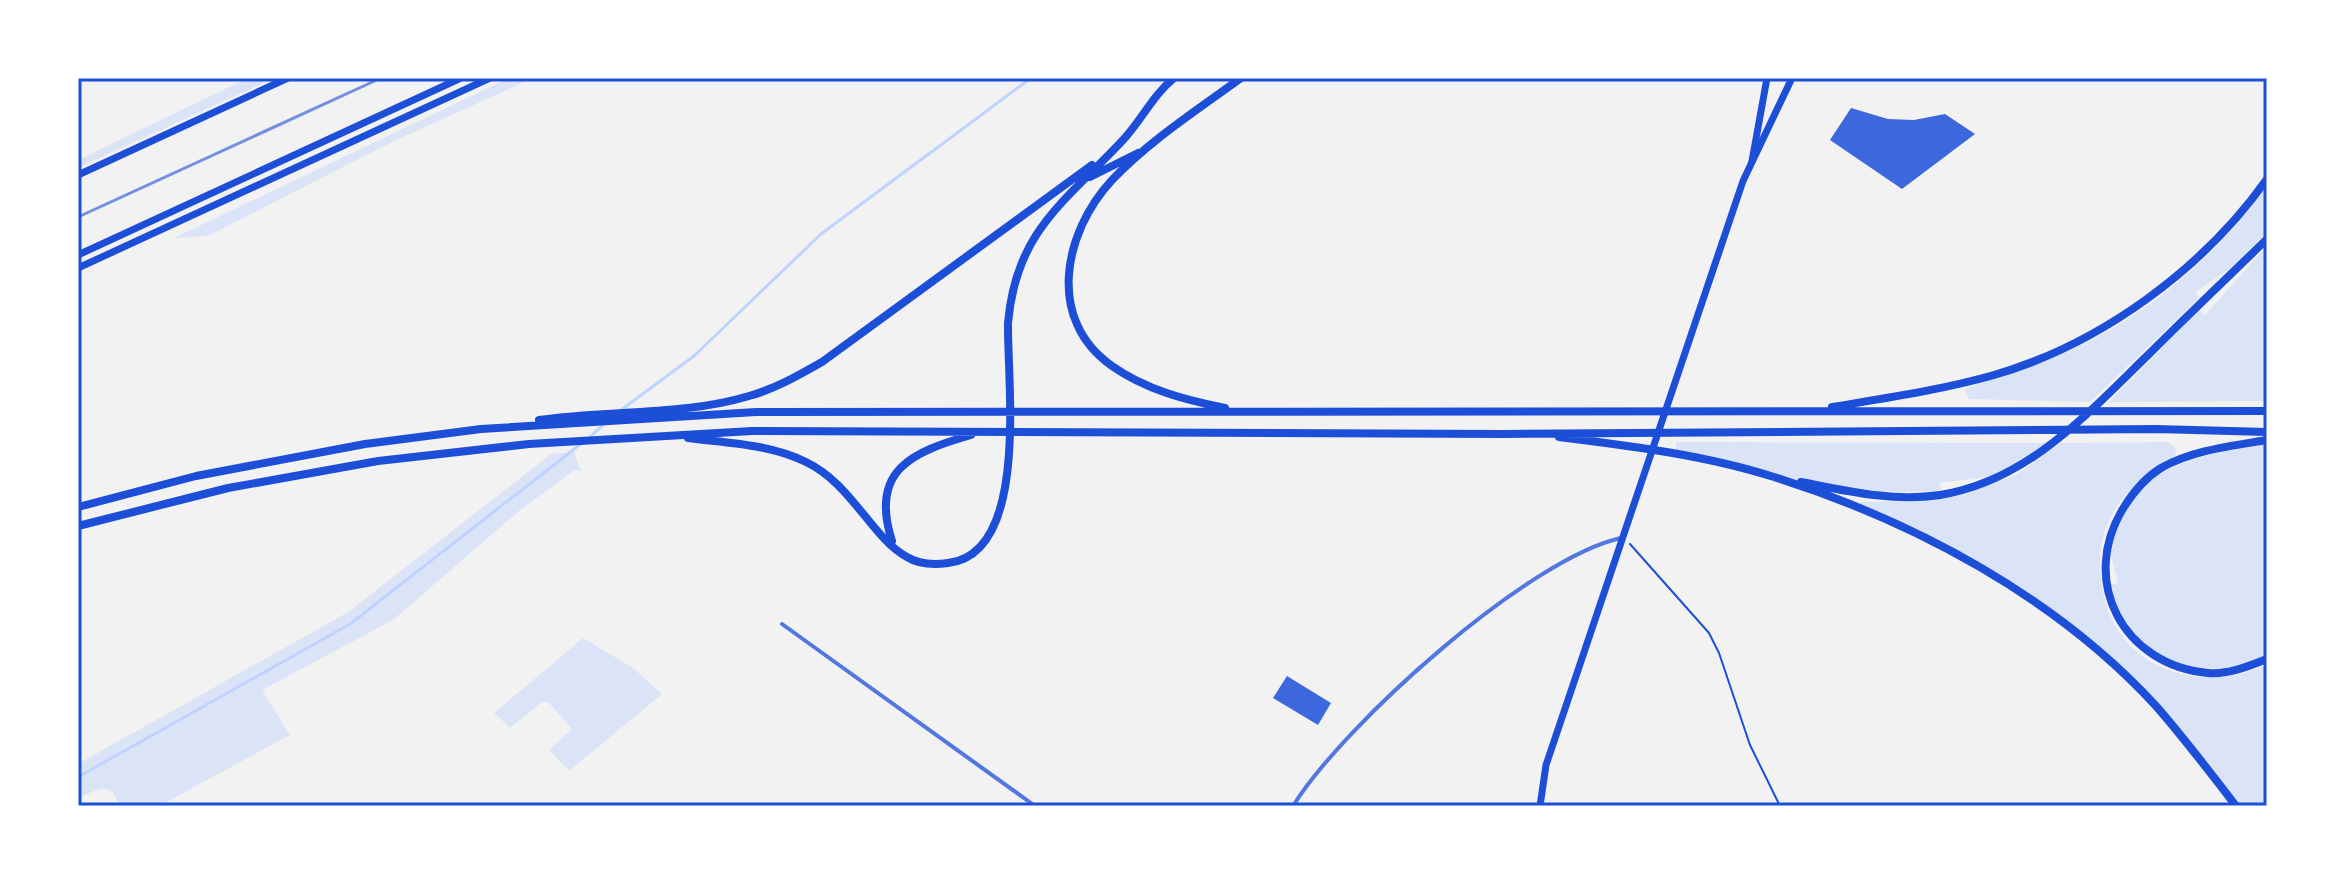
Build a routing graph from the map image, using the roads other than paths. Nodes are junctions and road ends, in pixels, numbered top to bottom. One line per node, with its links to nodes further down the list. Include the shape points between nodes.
1 (288, 78): 11 (main road)
2 (461, 78): 15 (main road)
3 (490, 78): 16 (main road)
4 (1174, 78): 9 (highway)
5 (1241, 78): 8 (highway)
6 (1767, 78): 10 (main road)
7 (1792, 78): 10 (main road)
8 (1146, 150): 13 (highway); 18 (highway, via 1091,207 1073,245 1066,274 1073,316 1096,353 1130,377 1177,398)
9 (1106, 156): 13 (highway); 20 (highway, via 822,362 750,396 711,405 589,413)
10 (1752, 161): 29 (main road)
11 (78, 175)
12 (2267, 179): 19 (highway, via 2236,219 2167,283 2065,347 1957,385)
13 (1078, 184): 30 (highway, via 1038,231 1010,301 1008,453 996,526 982,548 959,561 916,561)
14 (2267, 239): 26 (highway, via 2057,441 2007,474 1961,491 1913,497 1855,493)
15 (78, 255)
16 (78, 268)
17 (2267, 411): 19 (highway)
18 (1242, 412): 19 (highway); 20 (highway, via 756,412)
19 (1806, 412)
20 (481, 429): 27 (highway, via 268,462)
21 (981, 432): 23 (highway); 24 (highway); 30 (highway, via 925,449 901,466 891,479 884,508)
22 (2267, 432): 23 (highway)
23 (1531, 433): 26 (highway, via 1629,446)
24 (665, 435): 28 (highway, via 378,461 228,488); 30 (highway, via 758,447 804,461 846,492)
25 (2267, 440): 32 (highway, via 2191,454 2159,469 2136,488 2108,545 2106,579 2112,607 2132,641 2155,656 2211,673)
26 (1773, 476): 36 (highway, via 1922,534 2007,583 2084,641 2154,705)
27 (78, 507)
28 (78, 526)
29 (1624, 537): 34 (street, via 1596,544 1524,587 1455,639 1344,739); 35 (main road, via 1546,765)
30 (893, 546)
31 (782, 624): 33 (street)
32 (2267, 659)
33 (1035, 806)
34 (1293, 806)
35 (1540, 806)
36 (2236, 806)

